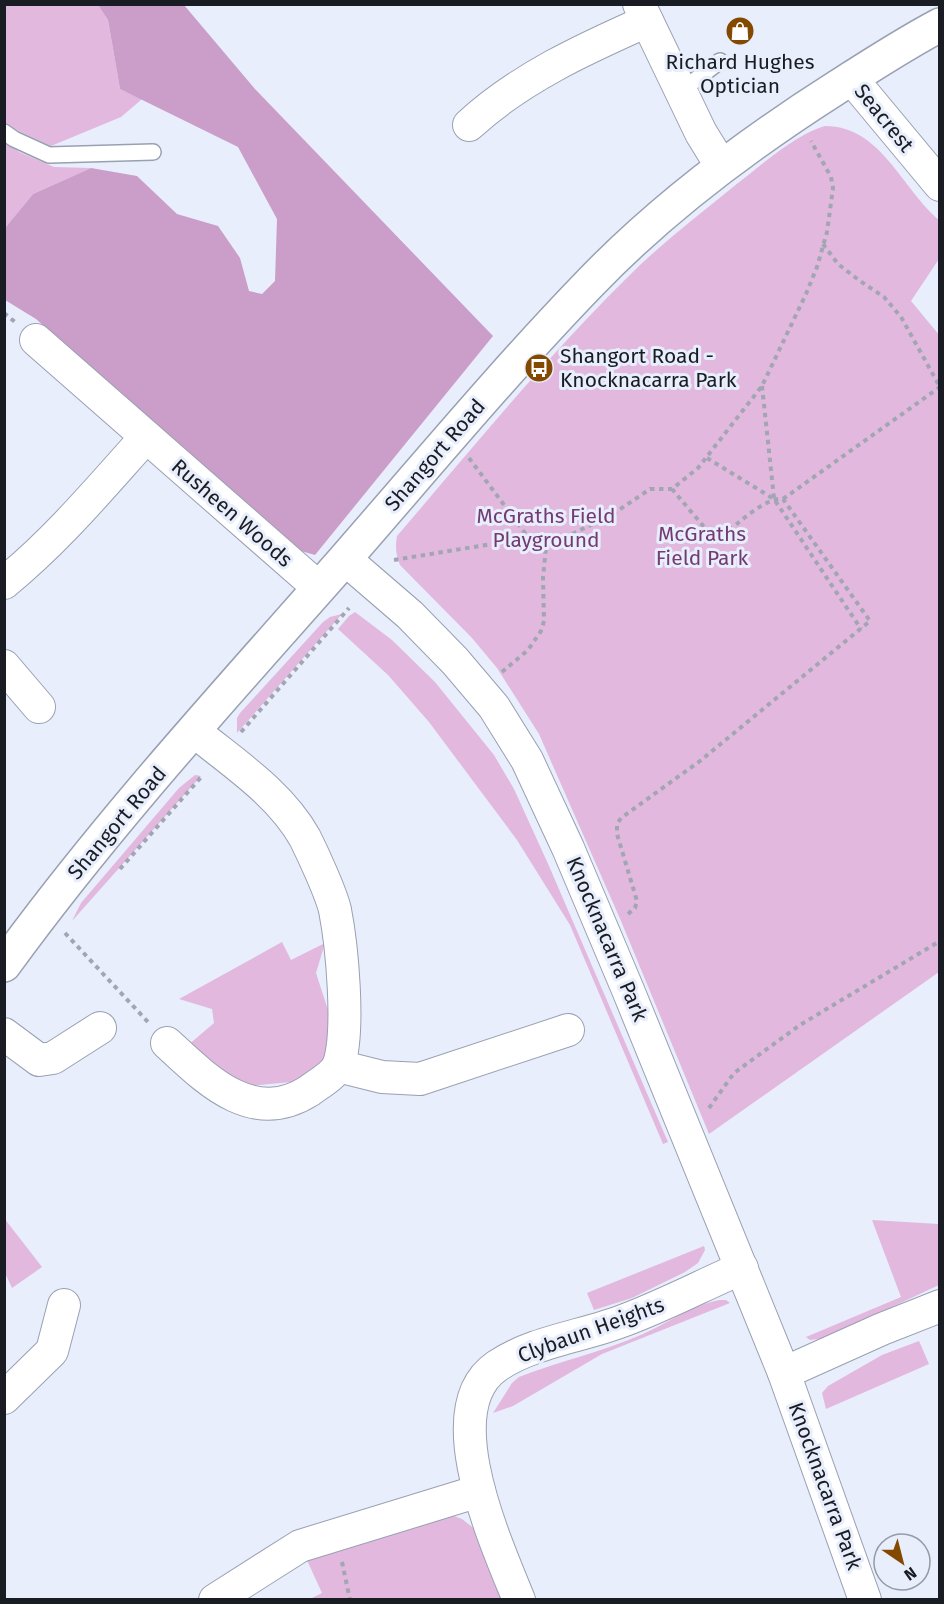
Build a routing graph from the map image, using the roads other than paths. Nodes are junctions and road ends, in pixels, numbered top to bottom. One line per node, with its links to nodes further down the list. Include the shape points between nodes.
1 (643, 13): 5 (street); 6 (street, via 512,92)
2 (939, 25): 4 (street, Shangort Road)
3 (720, 61): 5 (lane)
4 (851, 78): 9 (street, Shangort Road); 10 (street, Seacrest)
5 (681, 91): 9 (street)
6 (469, 125)
7 (4, 132): 8 (lane, via 50,155)
8 (153, 152)
9 (722, 167): 13 (street, Shangort Road, via 591,281)
10 (939, 185)
11 (36, 340): 12 (street, Rusheen Woods)
12 (146, 437): 14 (street, via 74,517); 15 (street, Rusheen Woods)
13 (345, 559): 15 (street, Shangort Road); 25 (street, Knocknacarra Park, via 410,615 455,661 494,707 527,760 568,848)
14 (4, 583)
15 (319, 588): 18 (street, Shangort Road)
16 (4, 666): 17 (street)
17 (39, 707)
18 (194, 731): 19 (street, Shangort Road); 24 (street, via 282,805 309,849 334,907 344,1006)
19 (9, 949)
20 (100, 1028): 22 (street, via 53,1058 39,1060)
21 (568, 1030): 24 (street, via 420,1079 382,1077)
22 (4, 1034)
23 (167, 1043): 24 (street, via 223,1091 253,1102 286,1101 323,1081)
24 (338, 1066)
25 (742, 1268): 28 (street, Knocknacarra Park); 30 (street, Clybaun Heights, via 624,1321 535,1348 497,1366 482,1380 473,1397 469,1422)
26 (64, 1305): 29 (street, via 52,1351)
27 (939, 1306): 28 (street)
28 (784, 1373): 33 (street, Knocknacarra Park)
29 (4, 1398)
30 (479, 1491): 31 (street, via 300,1546); 32 (street, Clybaun Heights)
31 (214, 1599)
32 (519, 1599)
33 (865, 1599)

